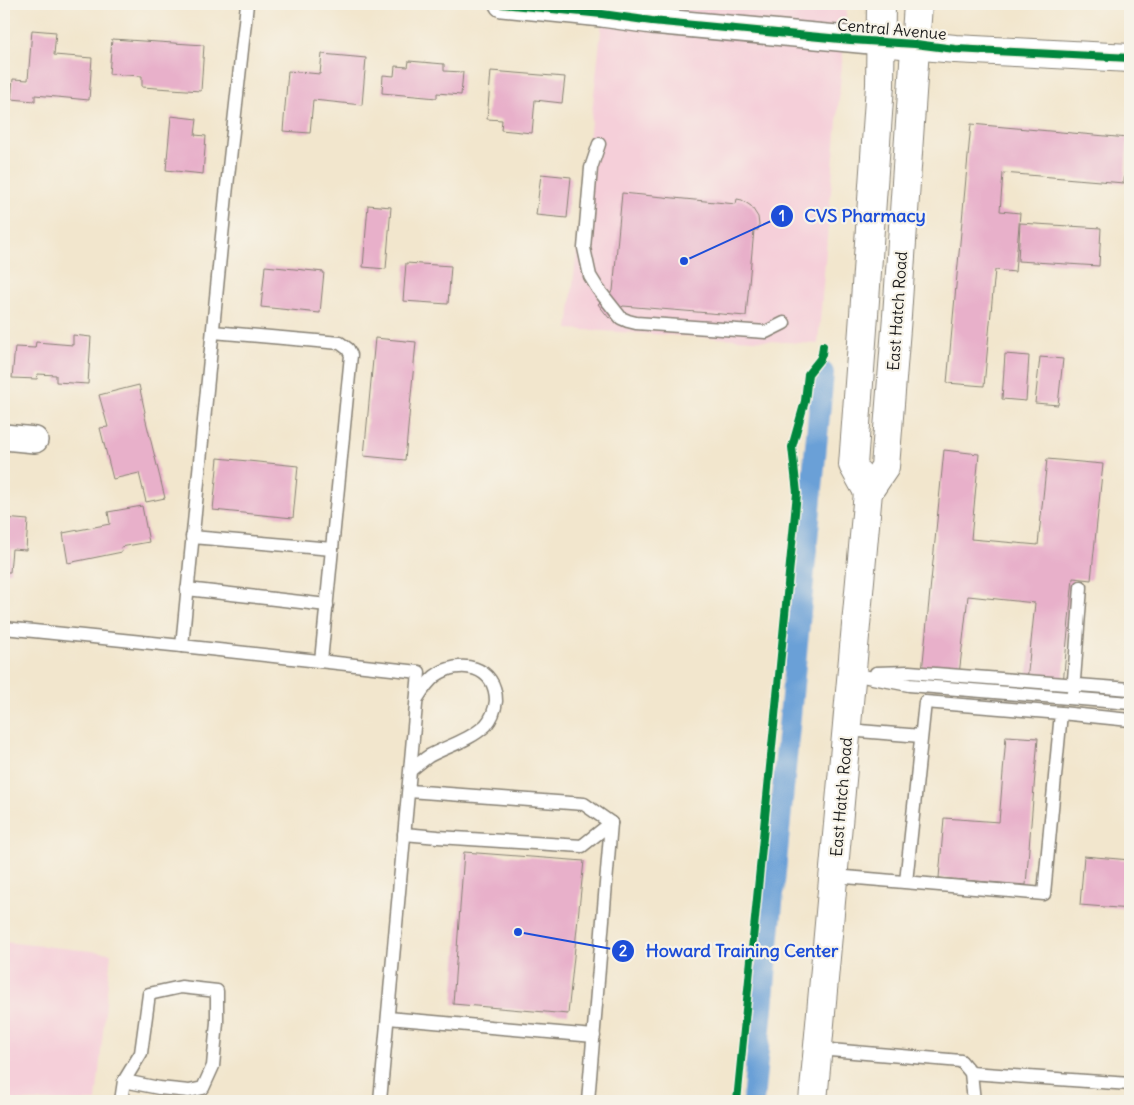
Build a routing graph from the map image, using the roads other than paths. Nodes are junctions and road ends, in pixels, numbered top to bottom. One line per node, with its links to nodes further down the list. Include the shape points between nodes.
1 (247, 4): 10 (lane)
2 (502, 4): 5 (street, Central Avenue)
3 (881, 4): 5 (main road, East Hatch Road)
4 (918, 4): 6 (main road, East Hatch Road)
5 (881, 42): 6 (main road, Central Avenue); 13 (main road, East Hatch Road, via 853,465)
6 (915, 44): 7 (main road, Central Avenue); 13 (main road, East Hatch Road, via 885,467)
7 (1130, 58)
8 (599, 144): 9 (lane, via 591,168 584,248 590,276 621,318 636,323 766,332)
9 (784, 323)
10 (213, 332): 14 (lane); 15 (lane, via 340,343 348,349 351,355)
11 (4, 437): 12 (street)
12 (36, 440)
13 (868, 492): 22 (main road, East Hatch Road)
14 (192, 537): 15 (lane); 17 (lane)
15 (332, 549): 18 (lane)
16 (1081, 587): 23 (lane)
17 (186, 589): 18 (lane); 20 (lane)
18 (327, 605): 21 (lane)
19 (4, 628): 20 (lane)
20 (182, 646): 21 (lane)
21 (321, 661): 26 (lane, via 419,672)
22 (852, 674): 23 (lane, via 909,672); 25 (lane, via 909,685); 30 (main road, East Hatch Road)
23 (1074, 684): 24 (lane); 25 (lane)
24 (1130, 688)
25 (1072, 698): 27 (lane)
26 (417, 699): 32 (lane); 32 (lane, via 436,676 460,667 482,672 490,678 496,691 496,707 486,724 473,735)
27 (1130, 703)
28 (1061, 713): 29 (lane); 31 (lane, via 925,702); 37 (lane, via 1044,894)
29 (1130, 720)
30 (847, 730): 31 (lane); 36 (main road, East Hatch Road)
31 (921, 736): 37 (lane)
32 (410, 770): 33 (lane)
33 (409, 790): 34 (lane, via 584,804); 35 (lane)
34 (611, 823): 35 (lane, via 582,846); 39 (lane)
35 (404, 834): 38 (lane)
36 (834, 876): 37 (lane); 40 (main road, East Hatch Road)
37 (906, 882)
38 (388, 1018): 39 (lane); 46 (lane)
39 (594, 1036): 47 (lane)
40 (818, 1050): 41 (lane, via 961,1061); 48 (main road, East Hatch Road)
41 (971, 1073): 43 (lane); 49 (lane)
42 (124, 1081): 44 (lane); 44 (lane, via 140,1054 149,994 181,987 217,991 213,1066 203,1088); 45 (lane)
43 (1130, 1084)
44 (188, 1096)
45 (121, 1101)
46 (380, 1101)
47 (588, 1101)
48 (813, 1101)
49 (974, 1101)

